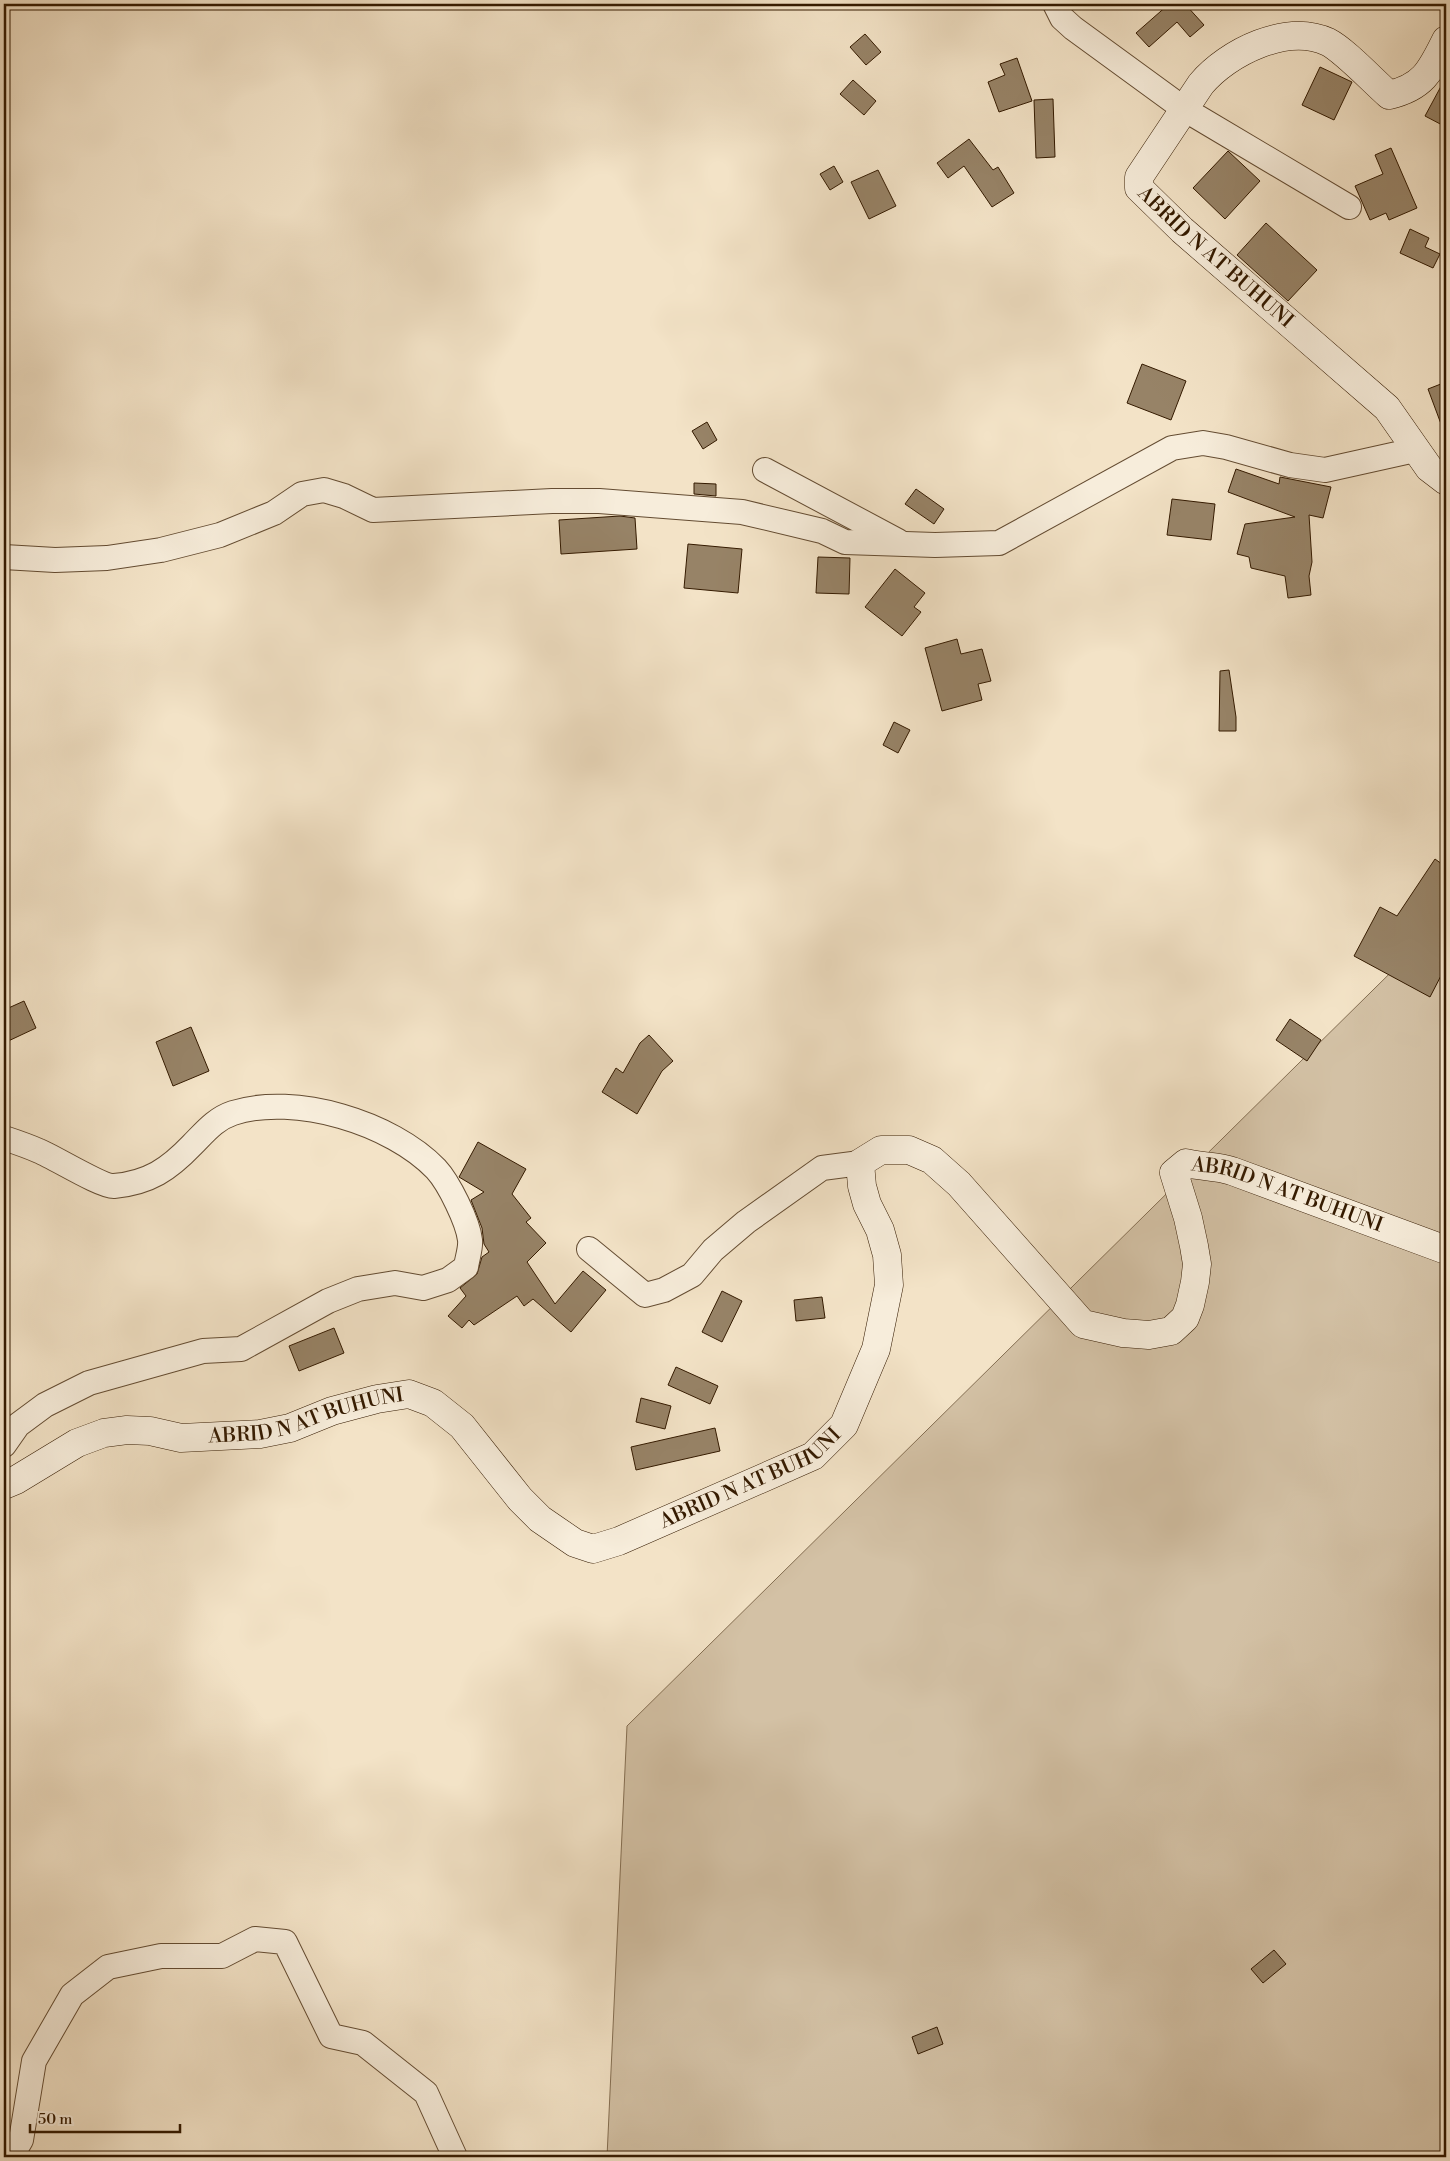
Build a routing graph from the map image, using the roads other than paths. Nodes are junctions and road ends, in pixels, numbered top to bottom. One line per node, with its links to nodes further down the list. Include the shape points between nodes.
1 (1055, 4): 3 (street, via 1062,18 1073,28)
2 (1446, 40): 3 (street, ABRID N AT BUHUNI, via 1431,70 1418,84 1389,95 1328,42 1298,35 1273,39 1246,49 1209,74)
3 (1184, 109): 4 (street); 5 (street, ABRID N AT BUHUNI, via 1139,177 1139,188 1182,230 1387,408)
4 (1349, 207)
5 (1415, 450): 7 (street, ABRID N AT BUHUNI, via 1429,468); 8 (street, via 1324,470 1290,466 1203,443 1172,448 999,542)
6 (765, 470): 8 (street)
7 (1446, 481)
8 (903, 544): 9 (street, via 845,542 822,531 742,512 576,500 373,510 324,490 302,494 274,512 220,535 161,550 107,558 55,560)
9 (4, 557)
10 (4, 1138): 14 (street, via 38,1150 111,1186 145,1180 164,1172 205,1130 232,1113 276,1106 334,1114 359,1121 402,1142 436,1169 458,1206 470,1241 466,1266 448,1280 423,1288 394,1283 358,1289 328,1301 241,1349 203,1351 89,1383 45,1405 18,1425)
11 (860, 1163): 12 (street, via 822,1168 746,1222 713,1250 692,1275 646,1296); 13 (street, ABRID N AT BUHUNI, via 881,1150 909,1150 932,1160 959,1184 1083,1324 1123,1333 1149,1335 1171,1331 1185,1318 1190,1305 1197,1264 1188,1218 1174,1173 1186,1163 1218,1167); 15 (street, ABRID N AT BUHUNI, via 867,1204 880,1230 887,1255 889,1286 876,1349 844,1425 813,1456 619,1541 593,1549 575,1543 540,1519 462,1426 433,1403 409,1394 377,1398 290,1428 260,1434 181,1438 150,1431 104,1433 77,1443)
12 (589, 1249)
13 (1446, 1250)
14 (4, 1445)
15 (4, 1485)
16 (11, 2157): 17 (street, via 21,2140 34,2061 72,1995 108,1967 161,1956 222,1956 255,1938 285,1942 331,2036 363,2042 426,2093)
17 (455, 2157)

